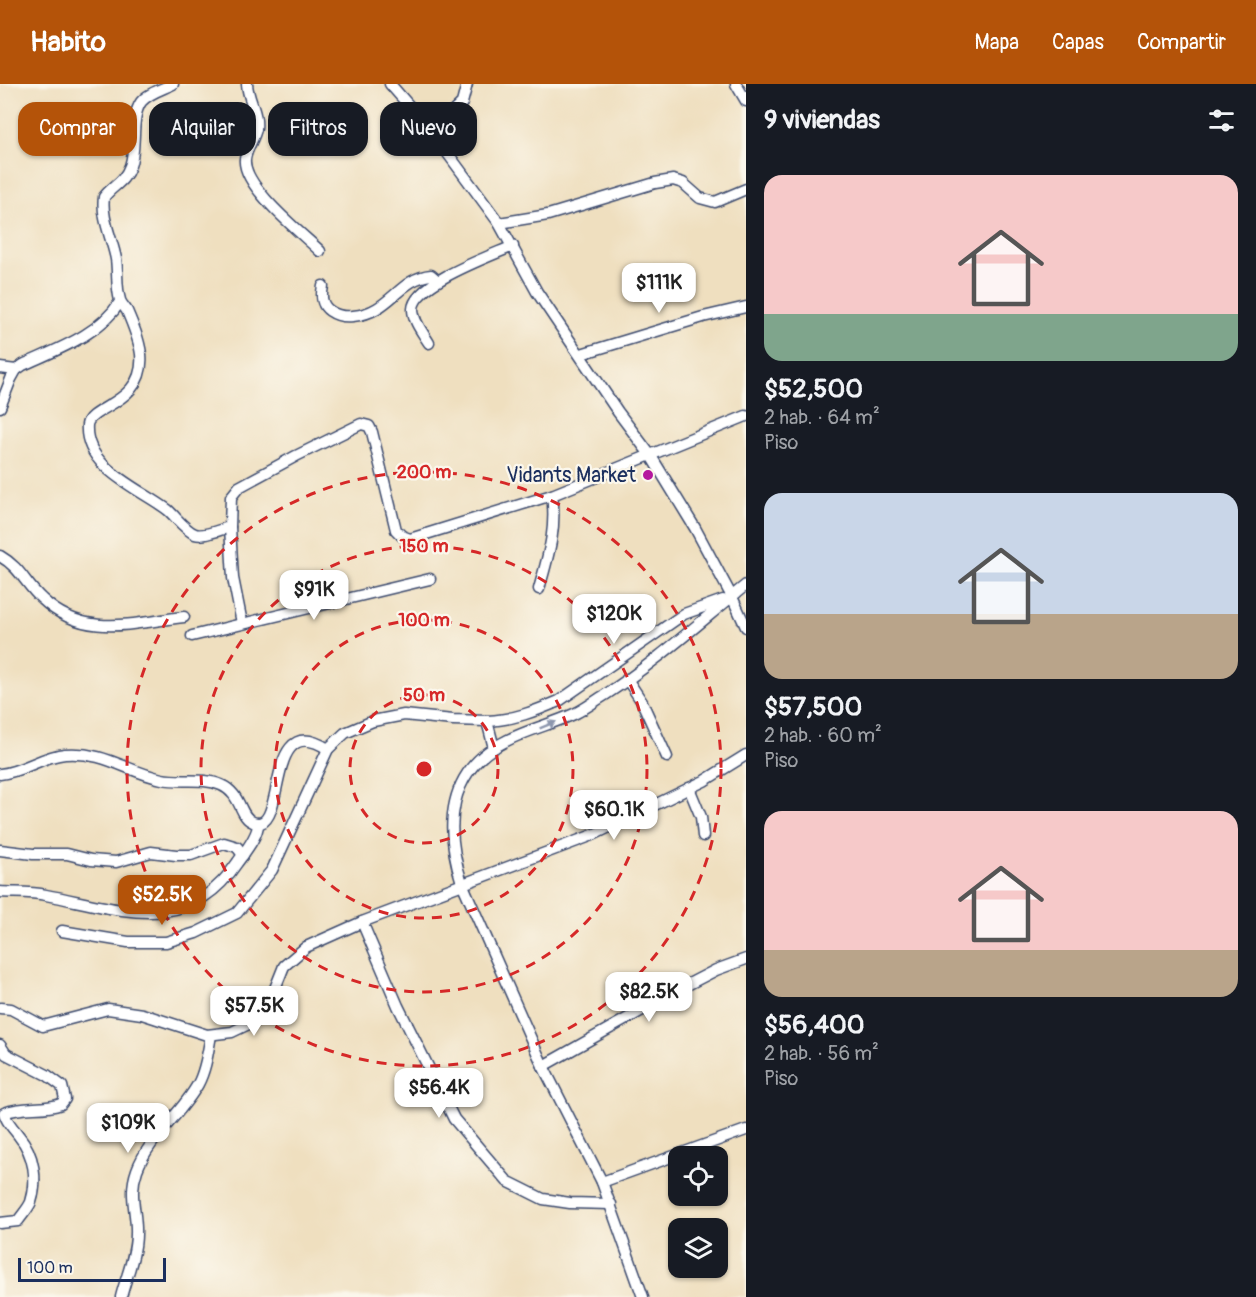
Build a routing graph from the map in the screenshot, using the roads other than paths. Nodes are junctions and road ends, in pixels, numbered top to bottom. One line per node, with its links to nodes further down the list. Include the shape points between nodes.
1 (173, 84): 16 (street, via 141,102 131,165 123,181 104,197)
2 (247, 84): 13 (street, via 256,129 244,160 250,181)
3 (390, 84): 7 (street)
4 (467, 84): 8 (street)
5 (736, 84): 6 (street)
6 (746, 101)
7 (406, 102)
8 (462, 102)
9 (450, 156): 11 (street)
10 (746, 189): 11 (street, via 715,202 700,198 674,180 548,215)
11 (499, 223): 12 (street)
12 (513, 246): 14 (street); 19 (street, via 537,292)
13 (320, 250)
14 (438, 281): 15 (street, via 431,275 417,278 374,311 345,316 336,315 325,306); 18 (street, via 423,291 414,306 416,319)
15 (323, 286)
16 (120, 302): 21 (street, via 100,326); 26 (street, via 139,343 141,366 125,396 88,421 94,451 108,469 194,534)
17 (746, 307): 19 (street)
18 (429, 343)
19 (581, 354): 24 (street)
20 (0, 368): 21 (street)
21 (16, 370): 22 (street)
22 (0, 406)
23 (746, 416): 24 (street)
24 (651, 456): 25 (street); 31 (street)
25 (552, 495): 26 (street, via 414,539 406,538 394,525 372,432 363,424 236,489 231,497); 30 (street, via 554,534)
26 (230, 526): 33 (street, via 233,578)
27 (0, 556): 32 (street, via 16,567 46,603 78,622 111,626)
28 (430, 579): 33 (street)
29 (746, 585): 31 (street)
30 (539, 589)
31 (732, 597): 34 (street); 36 (street); 37 (street, via 684,614 559,701 505,720)
32 (184, 616)
33 (242, 623): 35 (street)
34 (746, 627)
35 (192, 636)
36 (627, 679): 38 (street, one-way to 36, via 577,713); 41 (street)
37 (488, 721): 38 (street); 39 (street, via 404,715 373,721 345,733)
38 (494, 748): 48 (street, via 472,766 453,805 455,861)
39 (328, 749): 44 (street, via 310,740 288,750 270,813); 51 (street, via 272,870 237,913 196,933 166,942 128,942)
40 (746, 755): 43 (street)
41 (667, 757)
42 (0, 774): 44 (street, via 57,755 100,756 164,780 220,784 235,795 249,820)
43 (689, 788): 45 (street, via 701,817); 48 (street, via 593,835)
44 (258, 823): 47 (street)
45 (703, 836)
46 (0, 850): 47 (street, via 68,854 107,862 151,852 190,855 224,843 237,847)
47 (243, 855): 49 (street, via 212,893 155,913 130,912 43,894)
48 (462, 883): 50 (street); 56 (street)
49 (0, 892)
50 (362, 922): 54 (street, via 306,947 284,966 272,996 255,1021 232,1032); 59 (street, via 454,1119 507,1181 543,1199)
51 (62, 931)
52 (746, 959): 56 (street, via 685,986)
53 (0, 1008): 54 (street, via 11,1009 44,1026 108,1009 142,1014)
54 (211, 1035): 61 (street, via 197,1084 137,1169 132,1189 136,1242)
55 (0, 1045): 60 (street, via 6,1054 62,1086 65,1099 49,1108 19,1108 4,1113 31,1158 35,1181 30,1204 18,1221)
56 (543, 1065): 58 (street)
57 (746, 1130): 58 (street)
58 (602, 1182): 59 (street)
59 (611, 1204): 62 (street)
60 (0, 1223)
61 (121, 1297)
62 (643, 1297)

